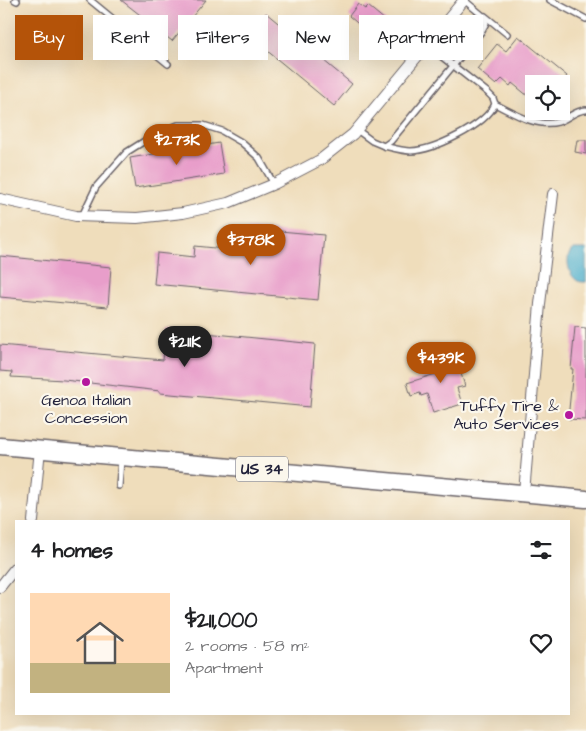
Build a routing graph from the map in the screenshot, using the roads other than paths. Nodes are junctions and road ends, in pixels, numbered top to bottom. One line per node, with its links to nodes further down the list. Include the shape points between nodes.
1 (90, 0): 14 (lane)
2 (464, 0): 4 (street); 5 (lane)
3 (550, 0): 8 (lane)
4 (452, 15)
5 (482, 15)
6 (483, 16): 10 (lane)
7 (483, 17): 9 (lane, via 486,23)
8 (586, 19)
9 (483, 28)
10 (507, 34)
11 (414, 60): 18 (street)
12 (446, 60): 15 (lane)
13 (458, 60): 15 (lane)
14 (168, 64)
15 (453, 66): 16 (lane, via 487,92); 19 (lane)
16 (495, 104): 17 (lane, via 523,118 543,123 557,122); 19 (lane, via 493,110 473,126 440,144 410,151)
17 (586, 110)
18 (356, 130): 19 (lane); 20 (street, via 320,160)
19 (384, 146)
20 (274, 184): 23 (street, via 228,203 183,213 137,218); 23 (lane, via 260,158 241,142 203,125 178,125 127,152 96,187)
21 (553, 194): 28 (street)
22 (0, 200): 23 (street)
23 (82, 217)
24 (0, 446): 25 (main road, US 34)
25 (40, 449): 26 (main road, US 34); 30 (street)
26 (121, 456): 27 (lane); 28 (main road, US 34)
27 (120, 486)
28 (524, 493): 29 (main road, US 34)
29 (586, 500)
30 (32, 520)
31 (15, 568): 32 (street)
32 (0, 588)

